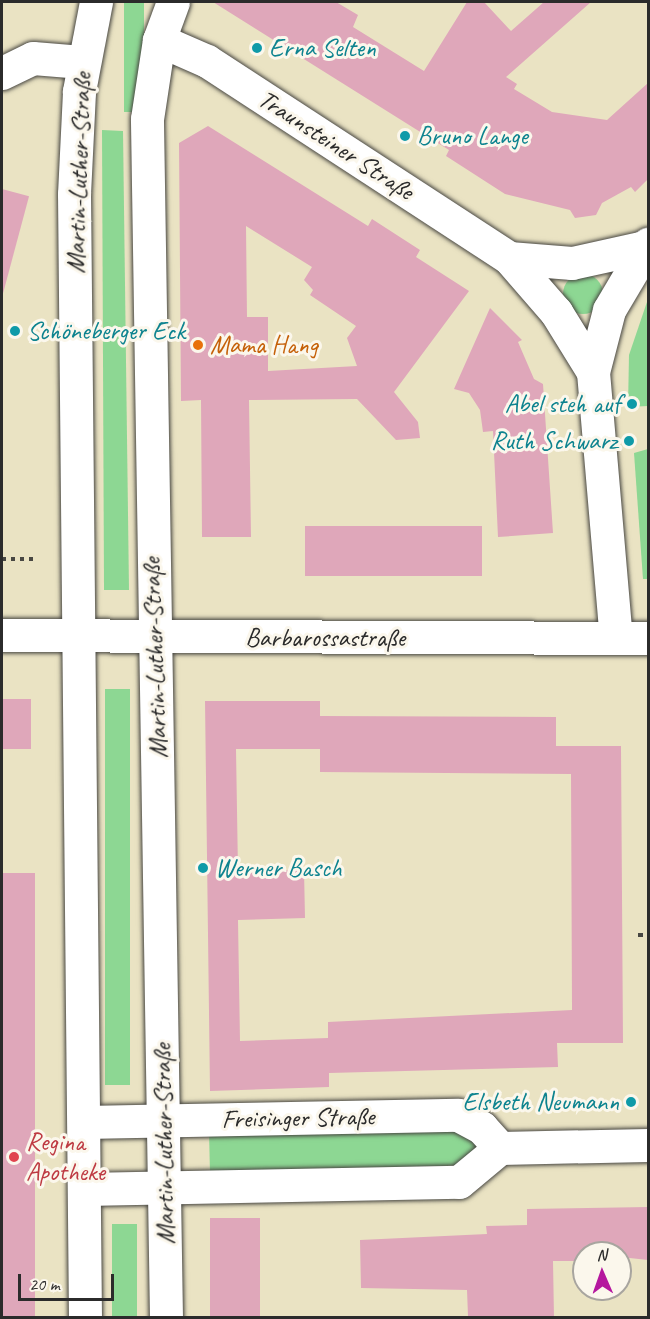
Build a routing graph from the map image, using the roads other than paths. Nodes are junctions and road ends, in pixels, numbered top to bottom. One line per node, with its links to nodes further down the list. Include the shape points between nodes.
1 (96, 2): 4 (street, Martin-Luther-Straße)
2 (173, 2): 3 (street, Martin-Luther-Straße)
3 (159, 40): 7 (street, Traunsteiner Straße, via 207,61); 11 (street, Martin-Luther-Straße, via 147,119)
4 (82, 62): 5 (street, via 33,58); 10 (street, Martin-Luther-Straße, via 74,194)
5 (2, 73)
6 (647, 245): 7 (street, Traunsteiner Straße, via 572,263); 8 (street, via 609,310)
7 (509, 258): 8 (street, Traunsteiner Straße, via 556,312)
8 (593, 372): 12 (street, Traunsteiner Straße)
9 (2, 635): 10 (street, Barbarossastraße)
10 (77, 636): 11 (street, Barbarossastraße); 15 (street, Martin-Luther-Straße)
11 (155, 637): 12 (street, Barbarossastraße); 14 (street, Martin-Luther-Straße)
12 (616, 638): 13 (street, Barbarossastraße)
13 (648, 638)
14 (164, 1120): 15 (street, Freisinger Straße); 17 (street, Freisinger Straße, via 458,1114 482,1128); 18 (street, Martin-Luther-Straße)
15 (84, 1122): 19 (street, Martin-Luther-Straße)
16 (648, 1145): 17 (street)
17 (500, 1148): 18 (street, via 459,1182)
18 (165, 1187): 19 (street); 21 (street, Martin-Luther-Straße)
19 (84, 1189): 20 (street, Martin-Luther-Straße)
20 (85, 1317)
21 (166, 1317)

